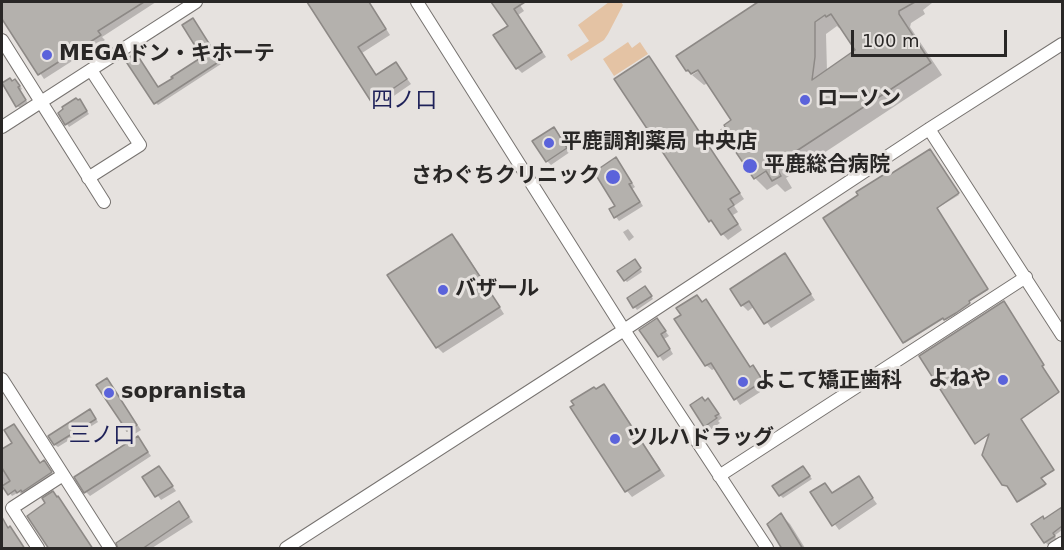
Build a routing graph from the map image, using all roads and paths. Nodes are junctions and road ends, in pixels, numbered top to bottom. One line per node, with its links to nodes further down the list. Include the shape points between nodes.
1 (196, 2): 5 (street)
2 (417, 2): 12 (street)
3 (2, 40): 6 (street)
4 (1062, 44): 8 (street)
5 (91, 70): 6 (street); 9 (street, via 140,145)
6 (40, 102): 7 (street); 9 (street)
7 (2, 127)
8 (929, 129): 11 (street); 12 (street)
9 (88, 178): 10 (street)
10 (104, 202)
11 (1026, 278): 13 (street); 16 (street)
12 (624, 330): 16 (street); 20 (street)
13 (1062, 335)
14 (2, 380): 15 (street)
15 (63, 475): 18 (street); 19 (street, via 12,508)
16 (719, 476): 21 (street)
17 (1062, 543): 22 (street)
18 (108, 548)
19 (38, 549)
20 (286, 549)
21 (767, 549)
22 (1054, 549)

